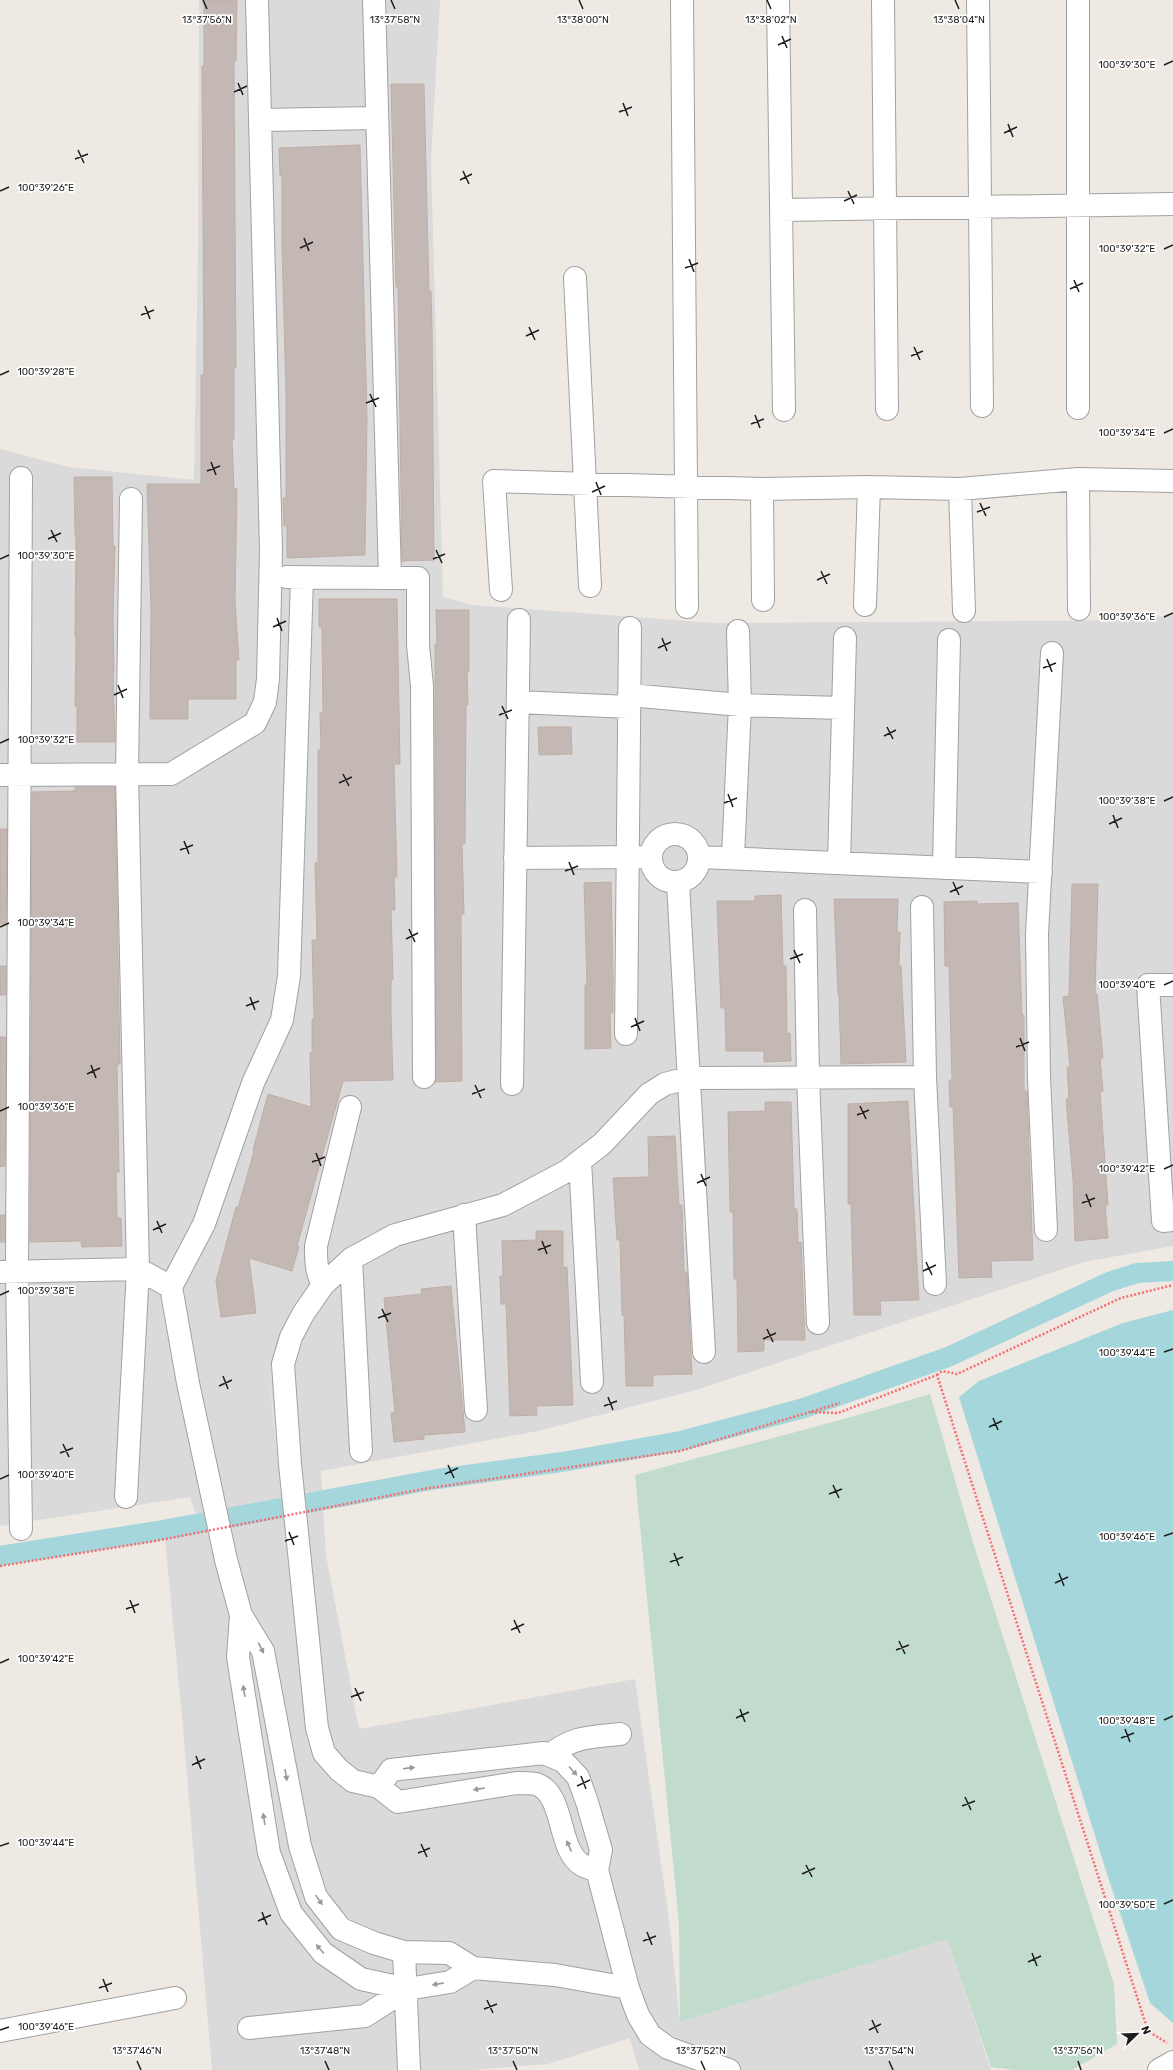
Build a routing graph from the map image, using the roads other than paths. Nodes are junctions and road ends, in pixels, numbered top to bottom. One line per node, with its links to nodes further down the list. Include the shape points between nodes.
1 (257, 0): 9 (street)
2 (374, 0): 8 (street)
3 (682, 0): 24 (street)
4 (778, 0): 14 (street)
5 (883, 0): 13 (street)
6 (978, 0): 12 (street)
7 (1078, 0): 11 (street)
8 (378, 118): 9 (street); 31 (street)
9 (260, 120): 29 (street)
10 (1173, 204): 11 (street)
11 (1078, 205): 12 (street); 17 (street)
12 (980, 207): 13 (street); 16 (street)
13 (885, 208): 14 (street); 18 (street)
14 (781, 210): 19 (street)
15 (575, 278): 23 (street)
16 (982, 406)
17 (1078, 408)
18 (887, 409)
19 (784, 410)
20 (21, 478): 49 (street)
21 (1078, 479): 22 (street); 27 (street); 37 (street)
22 (1173, 482)
23 (585, 484): 24 (street); 32 (street); 33 (street, via 494,481)
24 (686, 487): 26 (street); 36 (street)
25 (869, 487): 26 (street); 27 (street); 35 (street)
26 (762, 489): 34 (street)
27 (960, 489): 38 (street)
28 (131, 500): 50 (street)
29 (271, 577): 30 (street); 50 (street, via 268,679 265,702 255,723 171,774)
30 (302, 578): 31 (street); 79 (street, via 289,976 282,1020 253,1082 204,1224)
31 (390, 578): 64 (street, via 418,578 418,646 422,694)
32 (590, 586)
33 (501, 590)
34 (762, 600)
35 (865, 605)
36 (686, 607)
37 (1079, 609)
38 (964, 611)
39 (519, 620): 46 (street)
40 (630, 628): 45 (street)
41 (738, 631): 47 (street)
42 (845, 638): 48 (street)
43 (949, 640): 57 (street)
44 (1052, 653): 58 (street)
45 (629, 701): 46 (street); 47 (street); 52 (street)
46 (518, 702): 54 (street)
47 (740, 705): 48 (street); 53 (street)
48 (843, 708): 56 (street)
49 (10, 775): 50 (street); 76 (street)
50 (127, 775): 75 (street)
51 (700, 856): 53 (street); 55 (street, via 692,839 679,833 665,835 654,844); 59 (street, via 699,865 692,877)
52 (628, 857): 54 (street); 55 (street); 63 (street)
53 (733, 857): 56 (street)
54 (515, 858): 68 (street)
55 (650, 858): 59 (street, via 654,871 664,881)
56 (839, 863): 57 (street)
57 (944, 868): 58 (street)
58 (1041, 872): 73 (street, via 1037,934 1039,1078)
59 (678, 883): 66 (street)
60 (922, 908): 65 (street)
61 (805, 910): 67 (street)
62 (1173, 985): 72 (street, via 1148,985 1163,1221)
63 (626, 1034)
64 (424, 1077)
65 (925, 1077): 67 (street); 77 (street)
66 (688, 1078): 67 (street); 70 (street, via 665,1084 649,1094 602,1144); 81 (street)
67 (808, 1078): 80 (street)
68 (512, 1084)
69 (350, 1107): 78 (street, via 316,1246 318,1277)
70 (580, 1161): 71 (street, via 567,1171 503,1205); 82 (street)
71 (464, 1215): 74 (street, via 395,1235); 83 (street)
72 (1173, 1220)
73 (1046, 1230)
74 (351, 1259): 78 (street); 84 (street)
75 (138, 1269): 76 (street); 79 (street); 85 (street)
76 (9, 1272): 86 (street)
77 (935, 1284)
78 (323, 1285): 90 (street, via 291,1337 283,1364 290,1464 316,1728 324,1753 339,1770 353,1782)
79 (171, 1287): 87 (street, via 188,1383 226,1560)
80 (818, 1323)
81 (704, 1352)
82 (592, 1382)
83 (476, 1410)
84 (361, 1451)
85 (126, 1497)
86 (20, 1530)
87 (241, 1615): 93 (street, one-way to 93, via 263,1651); 94 (street, one-way to 87, via 238,1657)
88 (620, 1734): 89 (street, via 570,1741)
89 (550, 1756): 90 (street, one-way to 89, via 391,1770 544,1752); 91 (street, one-way to 91, via 563,1760 578,1777)
90 (379, 1787): 92 (street, one-way to 90, via 550,1794 536,1784 517,1783 398,1802)
91 (587, 1802): 92 (street); 95 (street, via 601,1850)
92 (556, 1814): 95 (street, one-way to 92, via 581,1865 573,1855)
93 (300, 1846): 94 (street); 96 (street, one-way to 96, via 316,1897 341,1929)
94 (269, 1853): 99 (street, one-way to 94, via 361,1979 323,1953 291,1913)
95 (597, 1870): 98 (street)
96 (404, 1952): 97 (street, via 449,1953); 99 (street)
97 (473, 1968): 98 (street, via 555,1975); 99 (street, one-way to 99, via 450,1982)
98 (628, 1988): 105 (street, via 638,2015 650,2035 668,2048)
99 (406, 1989): 101 (street, via 365,2016); 104 (street)
100 (175, 1998): 102 (street)
101 (249, 2028)
102 (0, 2031)
103 (1173, 2062): 106 (street)
104 (410, 2069)
105 (729, 2070)
106 (1159, 2070)

